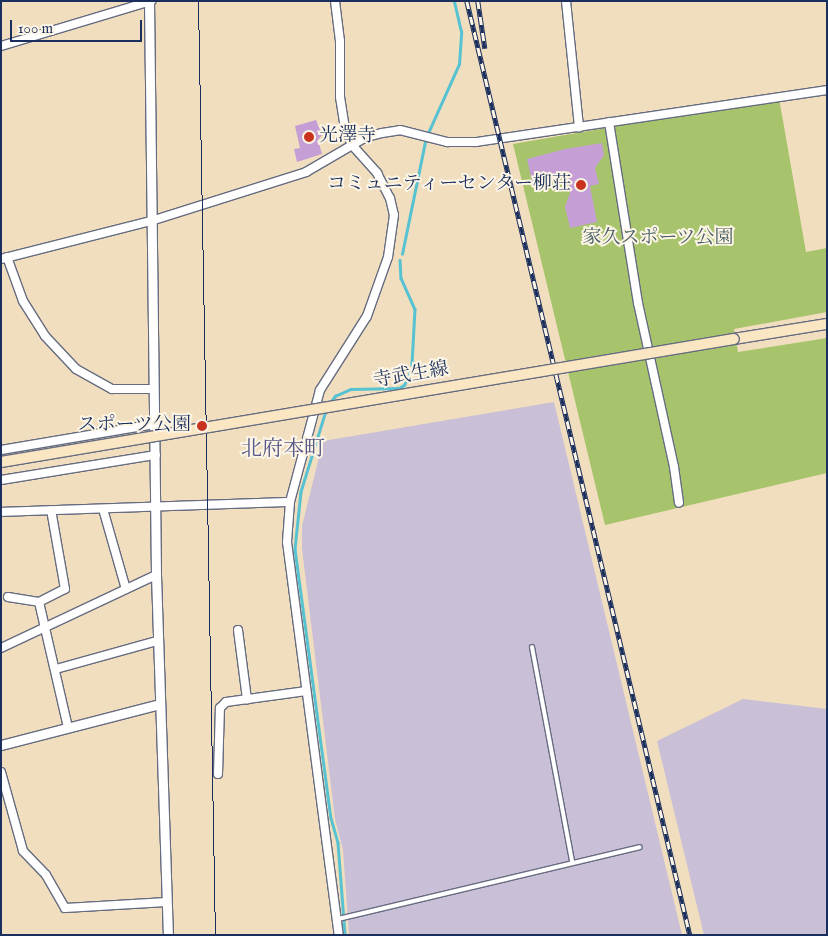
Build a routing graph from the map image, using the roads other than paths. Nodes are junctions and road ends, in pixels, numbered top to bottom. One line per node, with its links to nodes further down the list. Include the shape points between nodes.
1 (150, 1): 4 (street); 9 (street)
2 (335, 1): 8 (street, via 340,40 341,110)
3 (566, 1): 7 (street)
4 (1, 46)
5 (827, 90): 6 (street)
6 (610, 122): 7 (street); 19 (street, via 638,303)
7 (579, 127): 8 (street, via 476,142 447,142 400,130 366,137)
8 (352, 145): 9 (street, via 306,172); 18 (street, via 378,173 390,198 394,230 367,316 320,390)
9 (151, 221): 10 (street); 12 (street)
10 (4, 258): 12 (street, via 23,301 45,336 76,369 112,389)
11 (827, 324): 16 (main road, 寺武生線, bridge)
12 (154, 389): 13 (street)
13 (155, 424): 14 (street); 15 (street)
14 (1, 450)
15 (156, 455): 17 (street); 20 (street)
16 (1, 462)
17 (1, 480)
18 (290, 502): 20 (street); 34 (street, via 287,542)
19 (679, 503)
20 (157, 507): 21 (street); 24 (street)
21 (103, 509): 22 (street); 25 (street)
22 (51, 510): 23 (street); 27 (street, via 65,589)
23 (1, 512)
24 (156, 575): 25 (street); 30 (street)
25 (126, 589): 28 (street)
26 (8, 597): 27 (street)
27 (39, 602): 28 (street)
28 (46, 628): 32 (street); 33 (street)
29 (238, 630): 35 (street)
30 (158, 642): 33 (street); 36 (street)
31 (532, 647): 42 (lane)
32 (1, 648)
33 (56, 669): 37 (street)
34 (306, 691): 35 (street); 44 (street)
35 (247, 699): 40 (street, via 226,702 220,708)
36 (160, 704): 37 (street); 43 (street)
37 (68, 728): 38 (street)
38 (1, 745)
39 (1, 772): 43 (street, via 23,851 46,875 65,908)
40 (218, 774)
41 (640, 847): 42 (lane)
42 (572, 861): 44 (lane)
43 (167, 902): 45 (street)
44 (338, 919): 46 (street)
45 (168, 935)
46 (339, 935)

